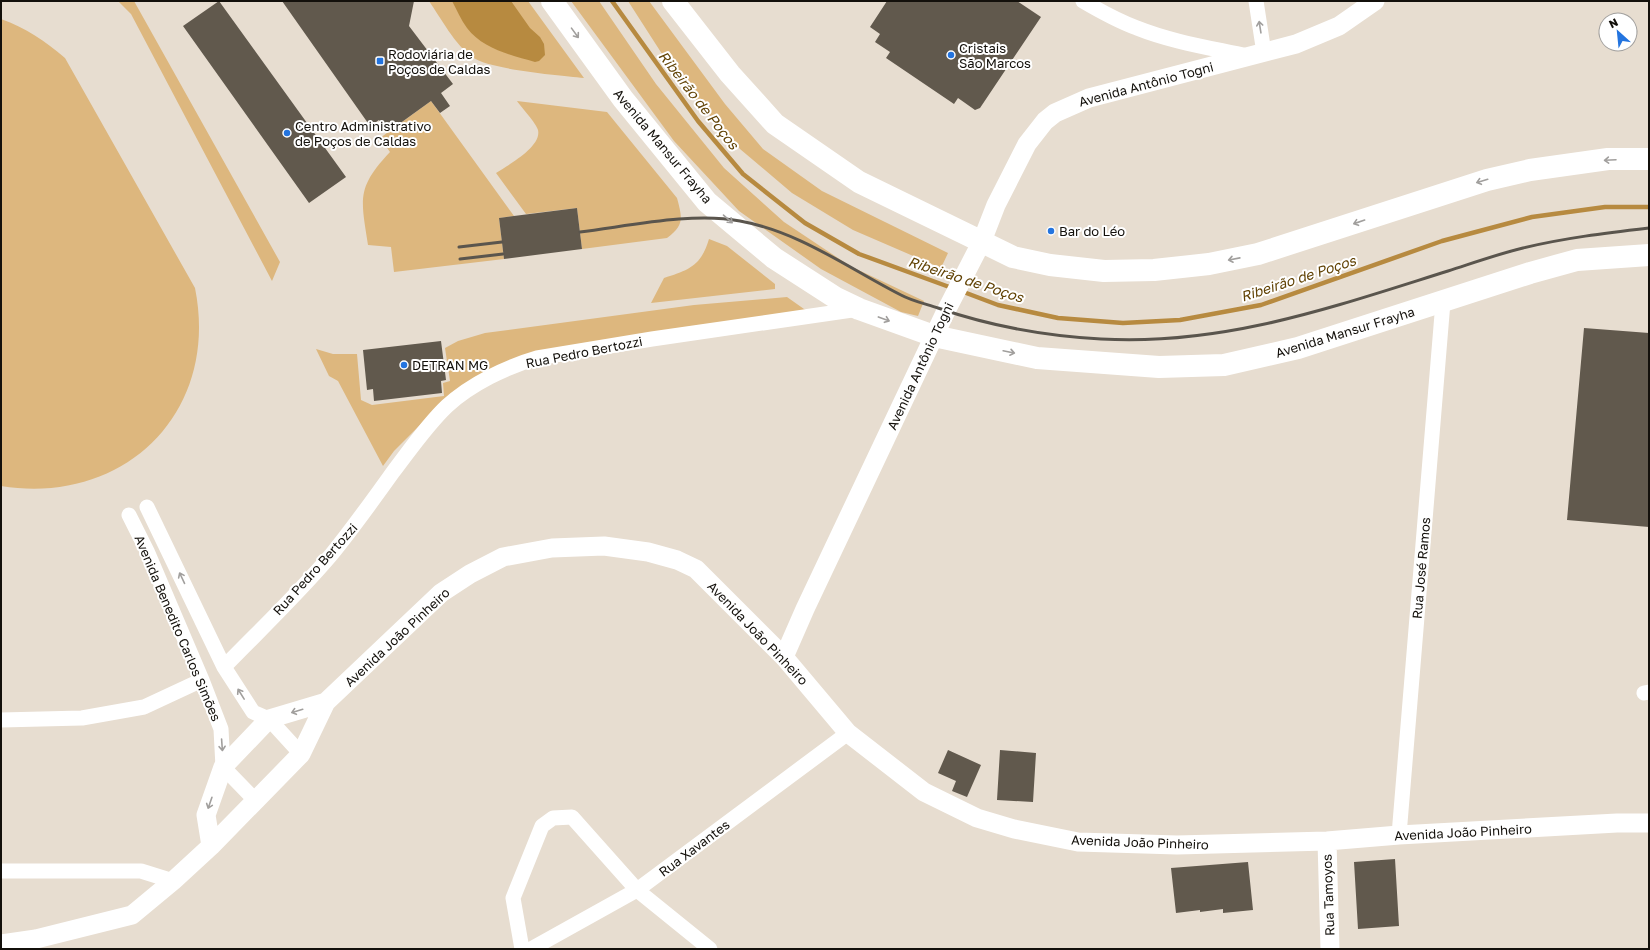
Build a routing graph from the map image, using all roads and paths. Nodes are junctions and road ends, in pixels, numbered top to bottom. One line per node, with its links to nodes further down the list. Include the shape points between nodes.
1 (552, 1): 11 (main road, Avenida Mansur Frayha, one-way to 11, via 623,99 707,202 774,258 836,298)
2 (673, 1): 8 (main road, via 730,74 775,124 859,182)
3 (1083, 1): 6 (street, via 1139,29 1181,41)
4 (1256, 1): 6 (street, one-way to 4)
5 (1375, 1): 6 (street, Avenida Antônio Togni, via 1339,26 1296,44)
6 (1256, 55): 8 (street, Avenida Antônio Togni, via 1089,98 1055,113 1045,121 1027,144 996,205)
7 (1649, 159): 8 (main road, one-way to 8, via 1608,159 1530,170 1487,180 1258,254 1209,264 1154,270 1081,269 1013,257)
8 (982, 241): 12 (street, Avenida Antônio Togni)
9 (1649, 255): 10 (main road, Avenida Mansur Frayha, via 1577,260)
10 (1444, 302): 12 (main road, Avenida Mansur Frayha, one-way to 10, via 1036,358 1159,367 1224,365 1298,348); 28 (street, Rua José Ramos)
11 (859, 309): 12 (main road, Avenida Mansur Frayha, one-way to 12); 18 (street, Rua Pedro Bertozzi, via 537,358 488,378 436,417 330,556)
12 (934, 336): 15 (street, Avenida Antônio Togni)
13 (147, 507): 18 (street, Avenida Benedito Carlos Simões, one-way to 13)
14 (129, 515): 19 (street, Avenida Benedito Carlos Simões)
15 (805, 609): 16 (street, Avenida Antônio Togni); 17 (street, Avenida Antônio Togni)
16 (772, 643): 17 (street, Avenida João Pinheiro); 20 (street, Avenida João Pinheiro, via 696,569 677,560 648,552 604,546 552,548 504,557 441,592)
17 (784, 657): 23 (street, Avenida João Pinheiro)
18 (224, 667): 21 (street, Avenida Benedito Carlos Simões, one-way to 18, via 253,712)
19 (202, 680): 22 (street, via 144,707 82,718); 25 (street, Avenida Benedito Carlos Simões, one-way to 25, via 221,729)
20 (326, 702): 21 (street, one-way to 21); 24 (street, Avenida João Pinheiro)
21 (269, 719): 24 (street, Avenida Benedito Carlos Simões); 25 (street)
22 (1, 720)
23 (848, 733): 29 (street, Avenida João Pinheiro, via 924,792 976,818 1014,829 1086,842 1177,845); 33 (street, Rua Xavantes)
24 (301, 754): 26 (street, Avenida João Pinheiro)
25 (223, 767): 26 (street); 30 (street, one-way to 30, via 206,815)
26 (255, 800): 30 (street, Avenida João Pinheiro)
27 (1649, 823): 28 (street, Avenida João Pinheiro)
28 (1399, 835): 29 (street, Avenida João Pinheiro)
29 (1327, 841): 38 (street, Rua Tamoyos)
30 (212, 846): 32 (street, Avenida João Pinheiro)
31 (1, 870): 32 (street, via 141,871)
32 (173, 881): 34 (street, Avenida João Pinheiro, via 132,915 36,939)
33 (637, 890): 35 (street, via 572,817 553,818 542,826 513,898); 36 (street, Rua Xavantes); 37 (street)
34 (1, 944)
35 (522, 949)
36 (531, 949)
37 (710, 949)
38 (1330, 949)

